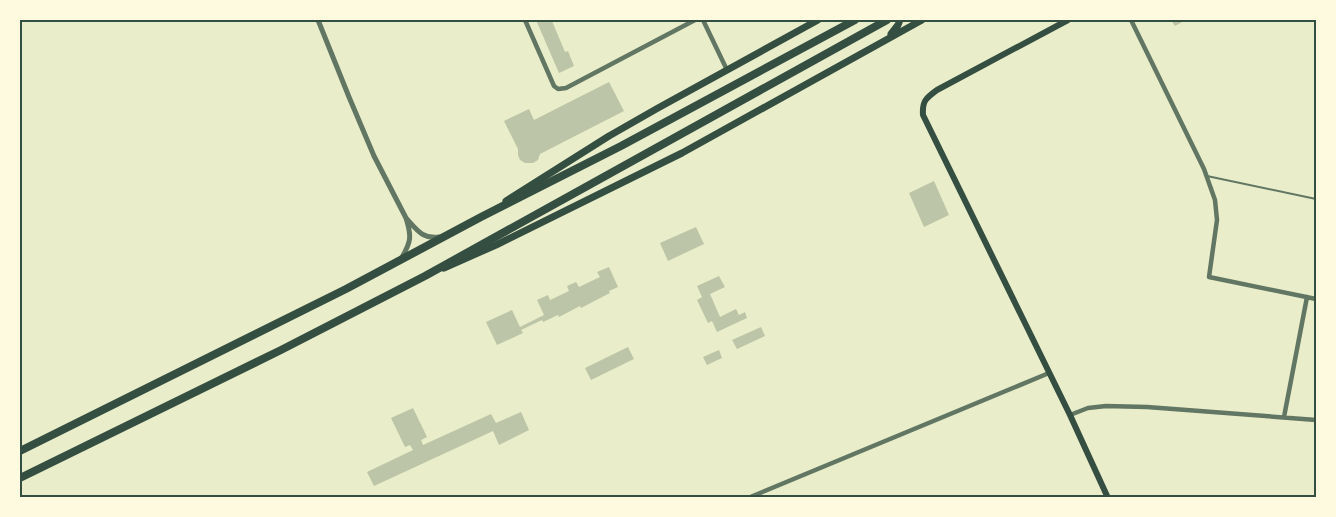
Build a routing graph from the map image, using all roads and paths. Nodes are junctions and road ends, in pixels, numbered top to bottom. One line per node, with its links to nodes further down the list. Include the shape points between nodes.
1 (318, 20): 17 (street, via 374,156)
2 (525, 20): 3 (street, via 558,89)
3 (694, 20)
4 (703, 20): 13 (street)
5 (818, 20): 13 (main road)
6 (855, 20): 16 (highway)
7 (887, 20): 20 (highway)
8 (900, 20): 12 (main road)
9 (922, 20): 12 (main road)
10 (1067, 20): 23 (main road, via 937,90 922,106)
11 (1131, 20): 14 (street)
12 (885, 40): 20 (main road, via 682,153)
13 (727, 70): 16 (main road, via 619,130)
14 (1207, 176): 15 (lane); 21 (street, via 1217,220 1209,277)
15 (1317, 199)
16 (481, 217): 18 (highway)
17 (406, 218): 18 (street, via 423,235); 19 (street, via 411,237)
18 (445, 236): 19 (highway)
19 (400, 260): 27 (highway)
20 (425, 276): 28 (highway)
21 (1306, 297): 22 (street); 25 (street)
22 (1317, 299)
23 (1049, 373): 24 (main road); 29 (street)
24 (1070, 415): 25 (street, via 1106,406); 30 (main road)
25 (1284, 417): 26 (street)
26 (1317, 420)
27 (20, 451)
28 (20, 478)
29 (748, 498)
30 (1108, 498)

